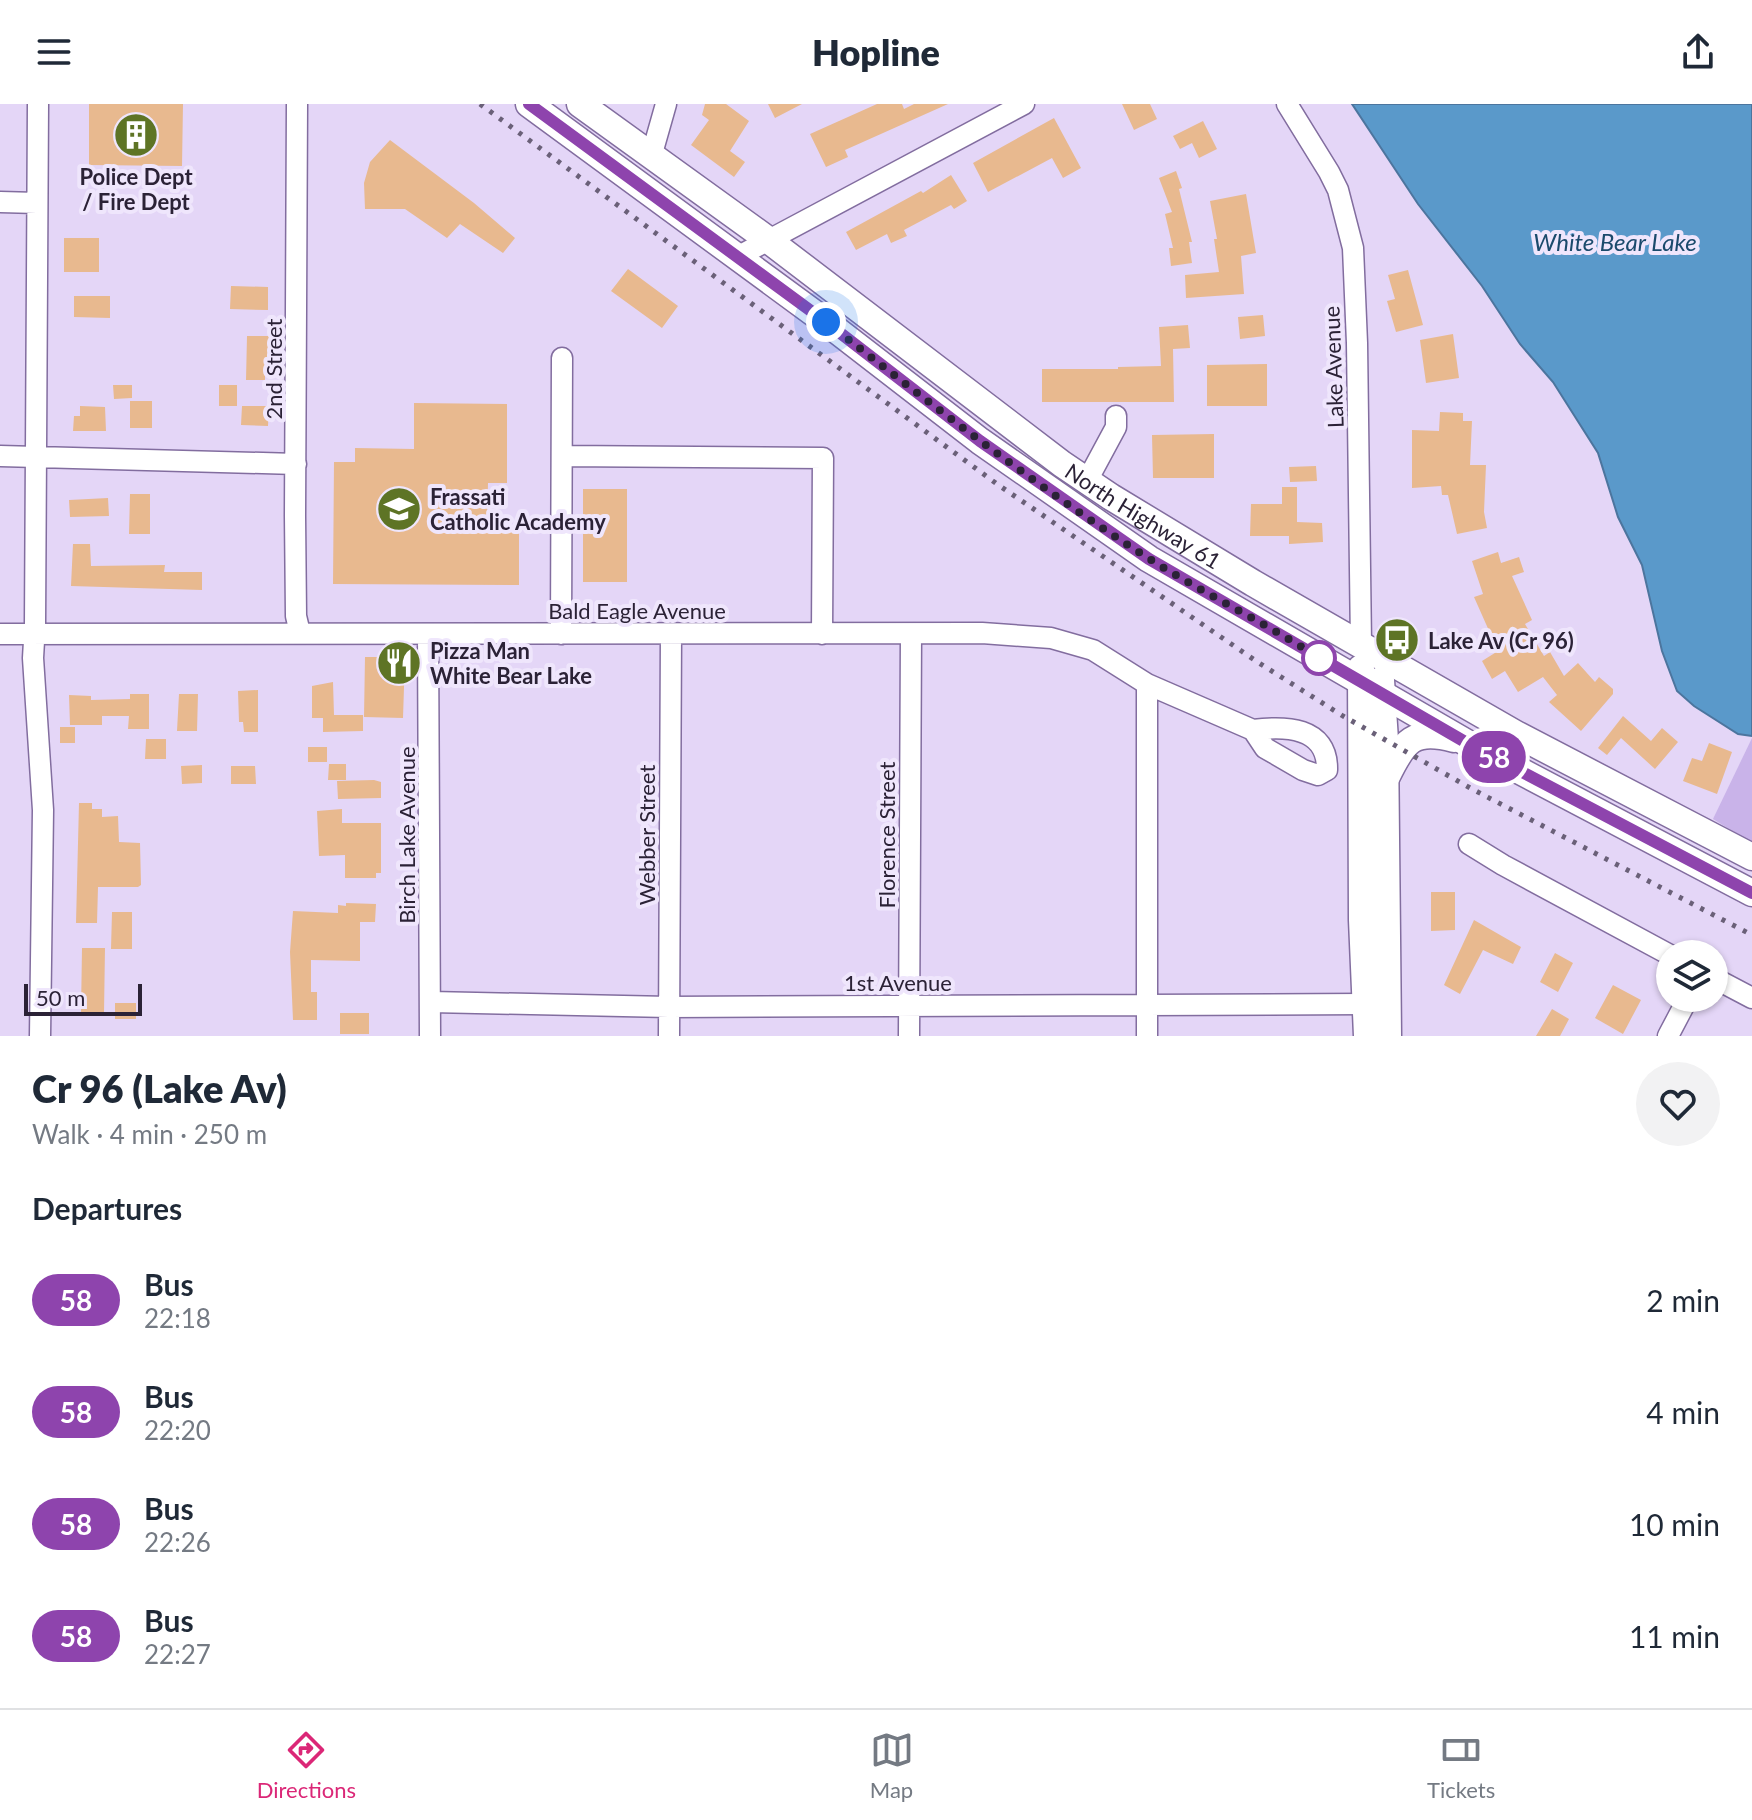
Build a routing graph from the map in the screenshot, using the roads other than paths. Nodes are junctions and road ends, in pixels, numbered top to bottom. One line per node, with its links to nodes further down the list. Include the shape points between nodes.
1 (38, 104): 10 (street)
2 (297, 104): 18 (street, 2nd Street)
3 (529, 104): 12 (main road, North Highway 61)
4 (580, 104): 8 (main road, North Highway 61)
5 (666, 104): 8 (street)
6 (1024, 104): 11 (street)
7 (1287, 104): 28 (street, Lake Avenue, via 1338,190 1353,248)
8 (651, 157): 11 (main road, North Highway 61)
9 (0, 202): 10 (street)
10 (37, 203): 16 (street)
11 (767, 239): 12 (street); 19 (main road, North Highway 61)
12 (737, 257): 30 (main road, North Highway 61, via 1097,525)
13 (562, 358): 17 (street)
14 (1116, 416): 19 (street, via 1116,427)
15 (0, 456): 16 (street)
16 (35, 456): 18 (street); 27 (street)
17 (562, 456): 23 (street); 25 (street, via 823,458)
18 (296, 464): 20 (street, 2nd Street)
19 (1088, 479): 28 (main road, North Highway 61)
20 (300, 633): 22 (street, Bald Eagle Avenue); 27 (street, Bald Eagle Avenue)
21 (0, 634): 27 (street, Bald Eagle Avenue)
22 (428, 634): 23 (street, Bald Eagle Avenue); 40 (street, Birch Lake Avenue)
23 (561, 634): 24 (street, Bald Eagle Avenue)
24 (671, 634): 25 (street, Bald Eagle Avenue); 44 (street, Webber Street)
25 (822, 634): 26 (street, Bald Eagle Avenue)
26 (911, 634): 29 (street, Bald Eagle Avenue, via 1051,638 1093,650); 42 (street, Florence Street)
27 (35, 635): 46 (street, via 43,810)
28 (1370, 650): 30 (main road); 35 (main road, North Highway 61, via 1516,734)
29 (1147, 684): 31 (street, Bald Eagle Avenue); 43 (street)
30 (1372, 688): 32 (main road, North Highway 61); 33 (main road); 41 (main road, via 1360,792)
31 (1253, 730)
32 (1467, 743): 33 (main road, via 1435,735 1413,738 1401,749); 36 (main road, North Highway 61)
33 (1385, 785): 52 (main road)
34 (1469, 844): 37 (street)
35 (1752, 857)
36 (1752, 893)
37 (1656, 947)
38 (1728, 985): 39 (street)
39 (1752, 998)
40 (431, 1002): 44 (street, 1st Avenue); 47 (street, Birch Lake Avenue)
41 (1365, 1004): 43 (street, 1st Avenue); 51 (main road)
42 (910, 1006): 43 (street, 1st Avenue); 44 (street, 1st Avenue); 49 (street, Florence Street)
43 (1147, 1006): 50 (street)
44 (669, 1007): 48 (street, Webber Street)
45 (1681, 1012): 53 (street)
46 (40, 1036)
47 (430, 1036)
48 (669, 1036)
49 (909, 1036)
50 (1147, 1036)
51 (1367, 1036)
52 (1388, 1036)
53 (1668, 1036)

